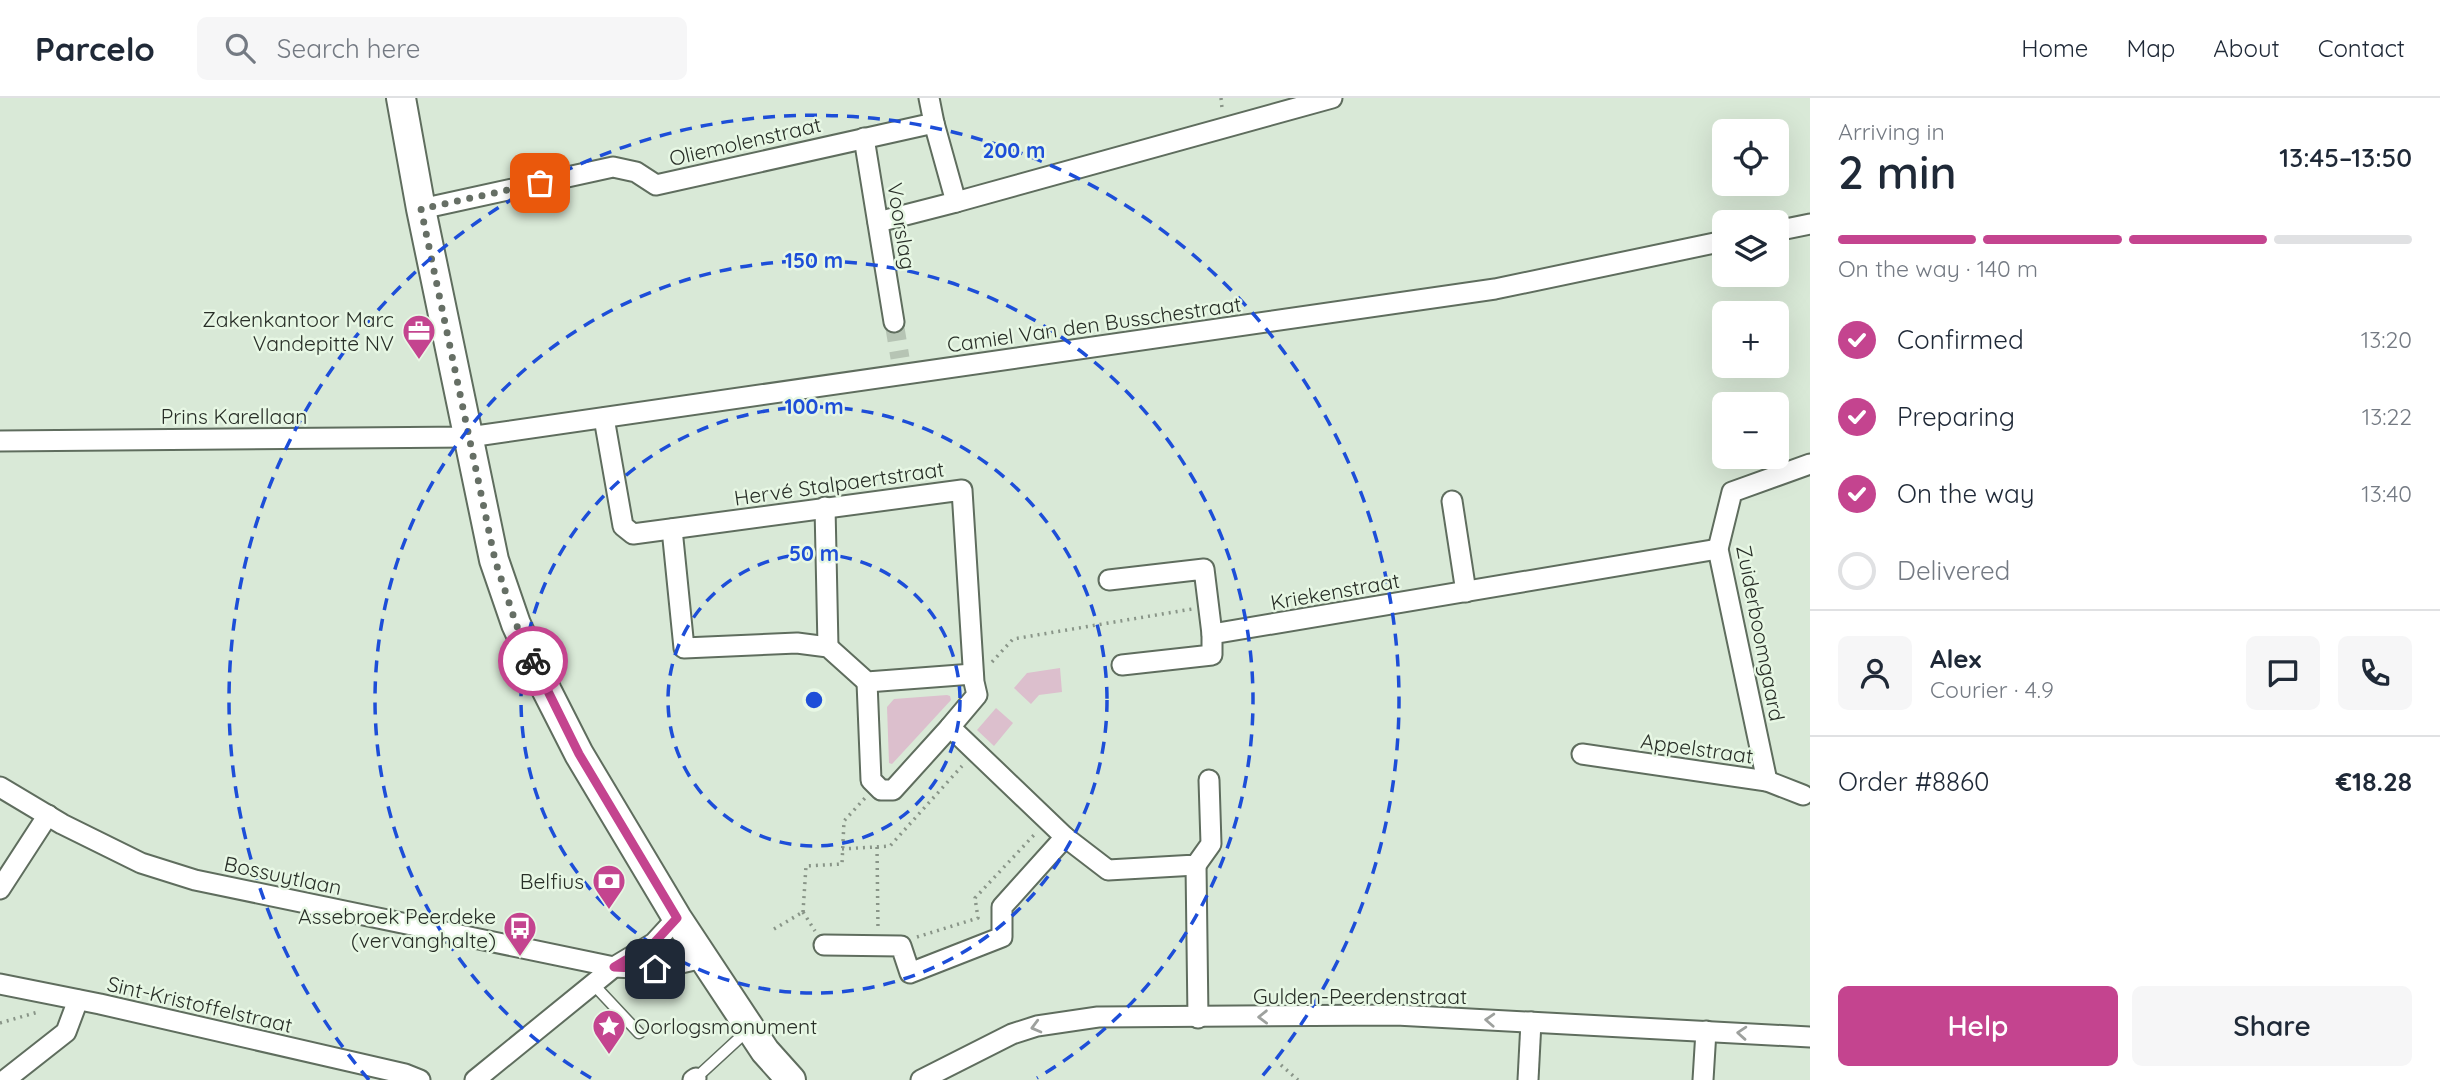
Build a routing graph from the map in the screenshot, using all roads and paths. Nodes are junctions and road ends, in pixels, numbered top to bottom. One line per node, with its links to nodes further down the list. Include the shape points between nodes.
1 (401, 98): 7 (main road)
2 (929, 98): 4 (street)
3 (1332, 98): 6 (street)
4 (934, 123): 5 (street, Oliemolenstraat); 6 (street)
5 (864, 138): 7 (street, Oliemolenstraat, via 656,185 636,172 614,167); 8 (street, Voorslag)
6 (957, 202): 8 (street)
7 (421, 209): 14 (main road)
8 (878, 222): 12 (street, Voorslag)
9 (1810, 224): 10 (street)
10 (1789, 228)
11 (1712, 244): 13 (street, Camiel Van den Busschestraat, via 1495,289 902,366)
12 (894, 322)
13 (604, 418): 14 (street, Camiel Van den Busschestraat); 19 (street, Hervé Stalpaertstraat, via 625,530 634,534)
14 (469, 437): 15 (street, Prins Karellaan); 45 (main road, via 495,560 516,624 579,754)
15 (0, 441)
16 (1810, 464): 20 (street, Zuiderboomgaard, via 1732,492)
17 (1452, 501): 22 (street)
18 (825, 507): 19 (street, Hervé Stalpaertstraat); 25 (street); 28 (street, Hervé Stalpaertstraat, via 962,490)
19 (672, 529): 25 (street, via 684,648 797,643)
20 (1718, 549): 22 (street, Kriekenstraat); 34 (street, Zuiderboomgaard)
21 (1109, 580): 23 (street, via 1204,569)
22 (1466, 592): 24 (street, Kriekenstraat)
23 (1208, 607): 24 (street); 26 (path, via 1013,639)
24 (1212, 634): 27 (street, via 1212,655)
25 (828, 647): 29 (street)
26 (994, 660)
27 (1122, 665)
28 (974, 674): 29 (street); 30 (street, Hervé Stalpaertstraat, via 977,695)
29 (867, 682): 36 (street)
30 (950, 727): 31 (street); 36 (street, Hervé Stalpaertstraat, via 893,790)
31 (976, 752): 39 (street); 41 (path, via 890,846)
32 (1582, 754): 34 (street, Appelstraat)
33 (1209, 780): 43 (street, via 1211,844)
34 (1767, 781): 37 (street, Appelstraat)
35 (0, 787): 38 (street, Bossuytlaan)
36 (876, 787): 42 (path, via 844,821)
37 (1803, 795)
38 (48, 815): 44 (street); 51 (street, Bossuytlaan, via 141,863 195,880)
39 (1047, 820): 40 (street); 47 (path, via 975,898 978,918)
40 (1065, 837): 43 (street, via 1108,870); 49 (street, via 1002,907 1002,937 910,973 901,946)
41 (877, 847): 42 (path); 49 (path)
42 (842, 849): 46 (path, via 842,864 806,866 803,912)
43 (1196, 865): 55 (street)
44 (0, 889)
45 (677, 918): 50 (main road); 51 (street, via 654,943)
46 (774, 929)
47 (910, 939)
48 (824, 945): 49 (street)
49 (879, 946)
50 (707, 965): 51 (street, Bossuytlaan); 57 (main road)
51 (614, 967): 53 (street)
52 (0, 984): 54 (street)
53 (594, 985): 59 (lane); 65 (street)
54 (78, 1000): 63 (street, Sint-Kristoffelstraat, via 66,1032); 64 (street, Sint-Kristoffelstraat)
55 (1198, 1018): 56 (street, Gulden-Peerdenstraat, one-way to 55, via 1396,1016); 67 (street, Gulden-Peerdenstraat, one-way to 67, via 1098,1017 1037,1026)
56 (1531, 1022): 58 (street, Gulden-Peerdenstraat); 69 (street)
57 (750, 1029): 62 (lane); 66 (main road)
58 (1706, 1031): 60 (street, Gulden-Peerdenstraat, one-way to 58); 70 (street)
59 (639, 1033)
60 (1810, 1037)
61 (1281, 1065): 68 (path)
62 (694, 1079)
63 (5, 1080)
64 (420, 1080)
65 (475, 1080)
66 (791, 1080)
67 (921, 1080)
68 (1298, 1080)
69 (1528, 1080)
70 (1703, 1080)

